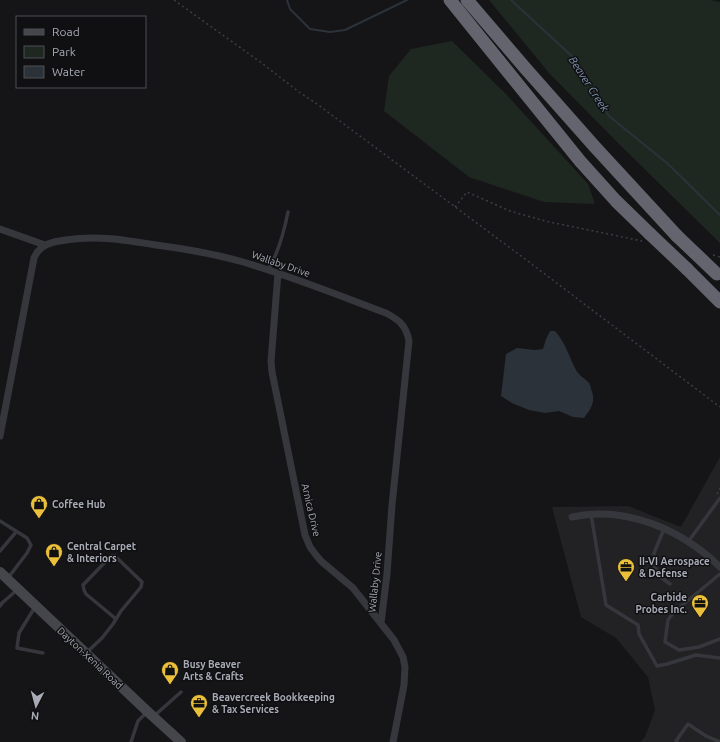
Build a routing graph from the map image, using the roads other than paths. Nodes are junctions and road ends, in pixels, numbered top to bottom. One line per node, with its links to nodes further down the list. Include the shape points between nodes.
1 (450, 0): 9 (highway, bridge, via 580,161 647,238 687,269)
2 (467, 0): 8 (highway, bridge, via 595,147 677,236)
3 (288, 212): 6 (lane, via 274,261)
4 (0, 229): 5 (street)
5 (45, 245): 6 (street, Wallaby Drive, via 80,238 120,239 215,255); 10 (street, via 36,252 34,258)
6 (268, 270): 7 (street, Wallaby Drive)
7 (278, 273): 27 (street, Arnica Drive, via 272,372 305,535 310,547 321,561 348,583); 27 (street, Wallaby Drive, via 386,313 398,320 408,334)
8 (718, 276)
9 (720, 302)
10 (0, 436)
11 (720, 498): 17 (lane)
12 (591, 514): 13 (street); 15 (street, via 627,516); 31 (lane, via 606,605 638,625 639,634 657,666 696,655)
13 (572, 517)
14 (0, 522): 16 (lane)
15 (664, 528): 17 (street); 22 (lane, via 654,554 654,564 658,575)
16 (16, 532): 18 (lane); 21 (lane, via 27,538 31,545 27,553)
17 (688, 542): 19 (street)
18 (0, 552)
19 (720, 567)
20 (720, 574): 28 (lane, via 674,612 668,620 665,642 679,650 699,647)
21 (4, 576): 23 (main road, Dayton-Xenia Road)
22 (670, 584)
23 (18, 590): 24 (lane); 25 (main road, Dayton-Xenia Road)
24 (0, 606)
25 (36, 606): 29 (lane, via 19,633 17,648); 30 (main road, Dayton-Xenia Road)
26 (116, 619): 26 (lane, via 141,587 142,582 115,556 111,556 84,585 84,590); 30 (lane, via 102,638)
27 (381, 623): 36 (street, Arnica Drive, via 398,646 405,667)
28 (720, 639)
29 (43, 653)
30 (86, 653): 33 (main road, Dayton-Xenia Road)
31 (720, 658)
32 (181, 692): 33 (lane)
33 (150, 714): 34 (lane, via 138,721); 35 (main road, Dayton-Xenia Road)
34 (131, 742)
35 (181, 742)
36 (393, 742)
37 (677, 742): 38 (lane, via 688,724)
38 (720, 742)

